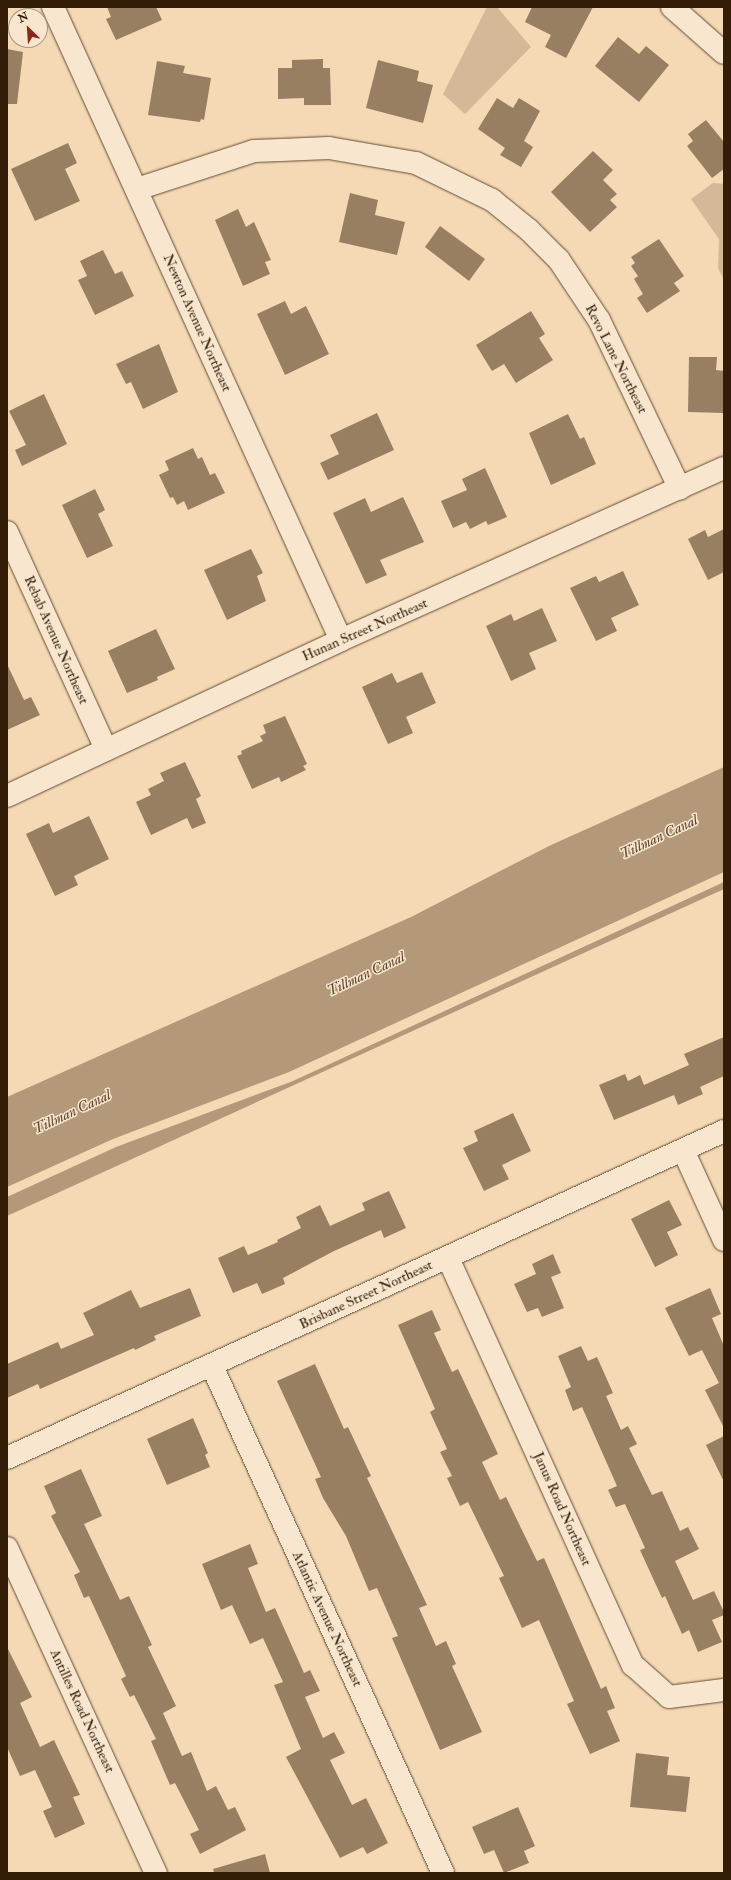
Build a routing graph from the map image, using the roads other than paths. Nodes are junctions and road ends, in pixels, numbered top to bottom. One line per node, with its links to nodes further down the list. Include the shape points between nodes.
1 (53, 7): 4 (street, Newton Avenue Northeast)
2 (672, 7): 3 (street)
3 (724, 53)
4 (136, 189): 6 (street, Revo Lane Northeast, via 254,151 329,148 416,163 492,200 529,230 559,260 600,320); 8 (street, Newton Avenue Northeast)
5 (724, 468): 6 (street, Hunan Street Northeast)
6 (680, 489): 8 (street, Hunan Street Northeast)
7 (7, 532): 9 (street, Rebab Avenue Northeast)
8 (341, 640): 9 (street, Hunan Street Northeast)
9 (106, 749): 10 (street, Hunan Street Northeast)
10 (7, 796)
11 (724, 1131): 12 (street, Brisbane Street Northeast)
12 (683, 1150): 13 (street); 14 (street, Brisbane Street Northeast)
13 (724, 1240)
14 (448, 1258): 15 (street, Brisbane Street Northeast); 18 (street, Janus Road Northeast, via 633,1665 669,1697)
15 (212, 1366): 16 (street, Brisbane Street Northeast); 20 (street, Atlantic Avenue Northeast)
16 (7, 1458)
17 (7, 1548): 19 (street, Antilles Road Northeast)
18 (724, 1690)
19 (156, 1873)
20 (443, 1873)

